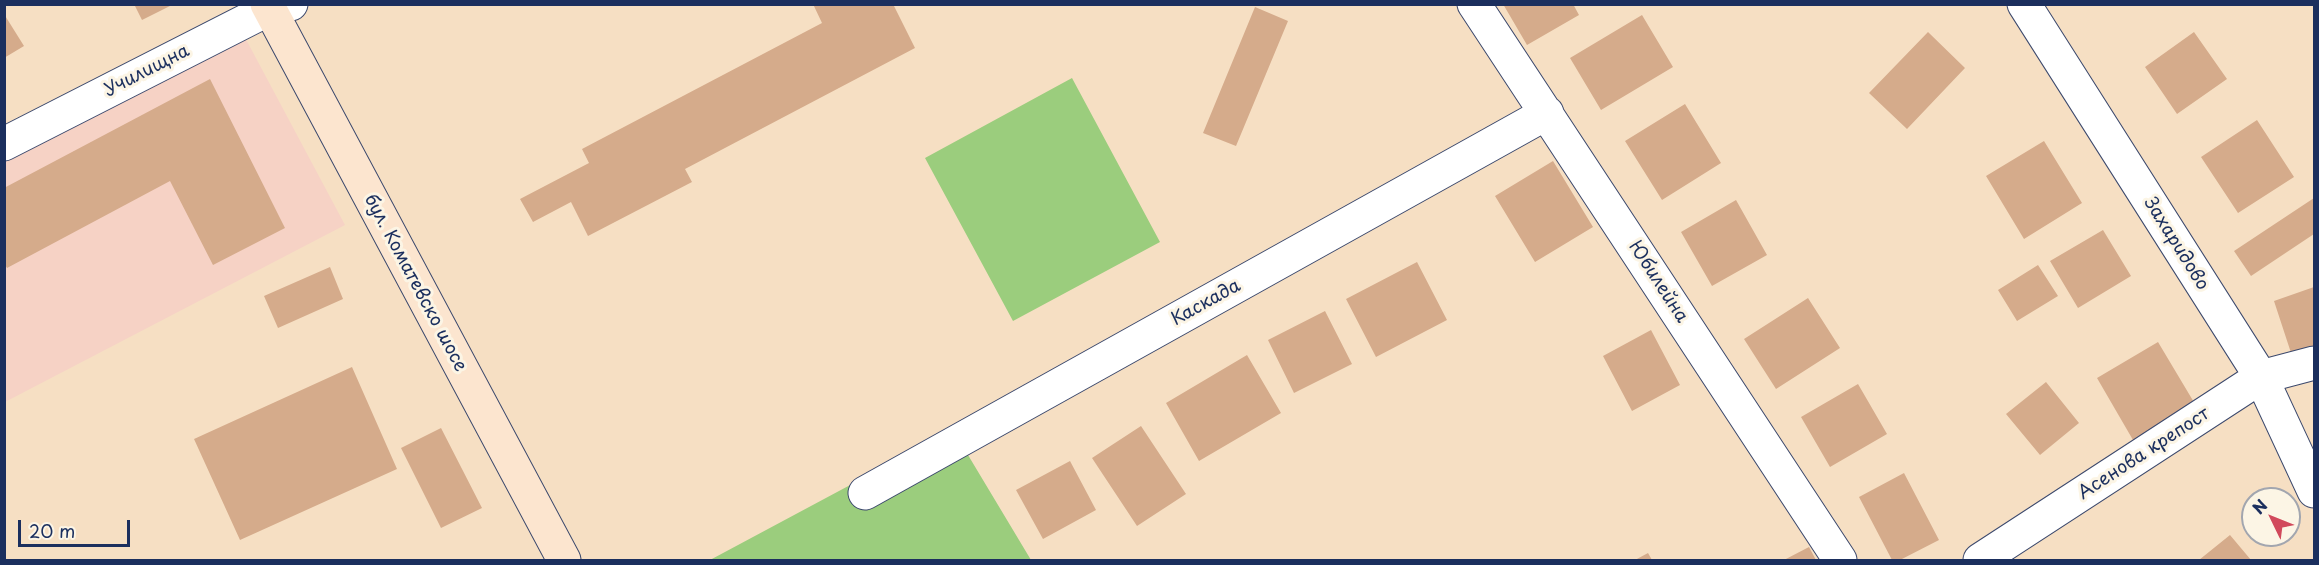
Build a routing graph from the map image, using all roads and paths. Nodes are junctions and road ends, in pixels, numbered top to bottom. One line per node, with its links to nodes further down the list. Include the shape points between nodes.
1 (1474, 4): 4 (street, Юбилейна)
2 (2024, 4): 7 (street, Захаридово)
3 (276, 6): 5 (street, Училищна); 10 (main road, бул. Коматевско шосе)
4 (1547, 113): 9 (street, Каскада); 11 (street, Юбилейна)
5 (4, 144)
6 (2314, 363): 7 (street, Асенова крепост)
7 (2261, 377): 8 (street, Захаридово); 12 (street, Асенова крепост)
8 (2314, 491)
9 (865, 493)
10 (564, 561)
11 (1840, 561)
12 (1980, 561)

